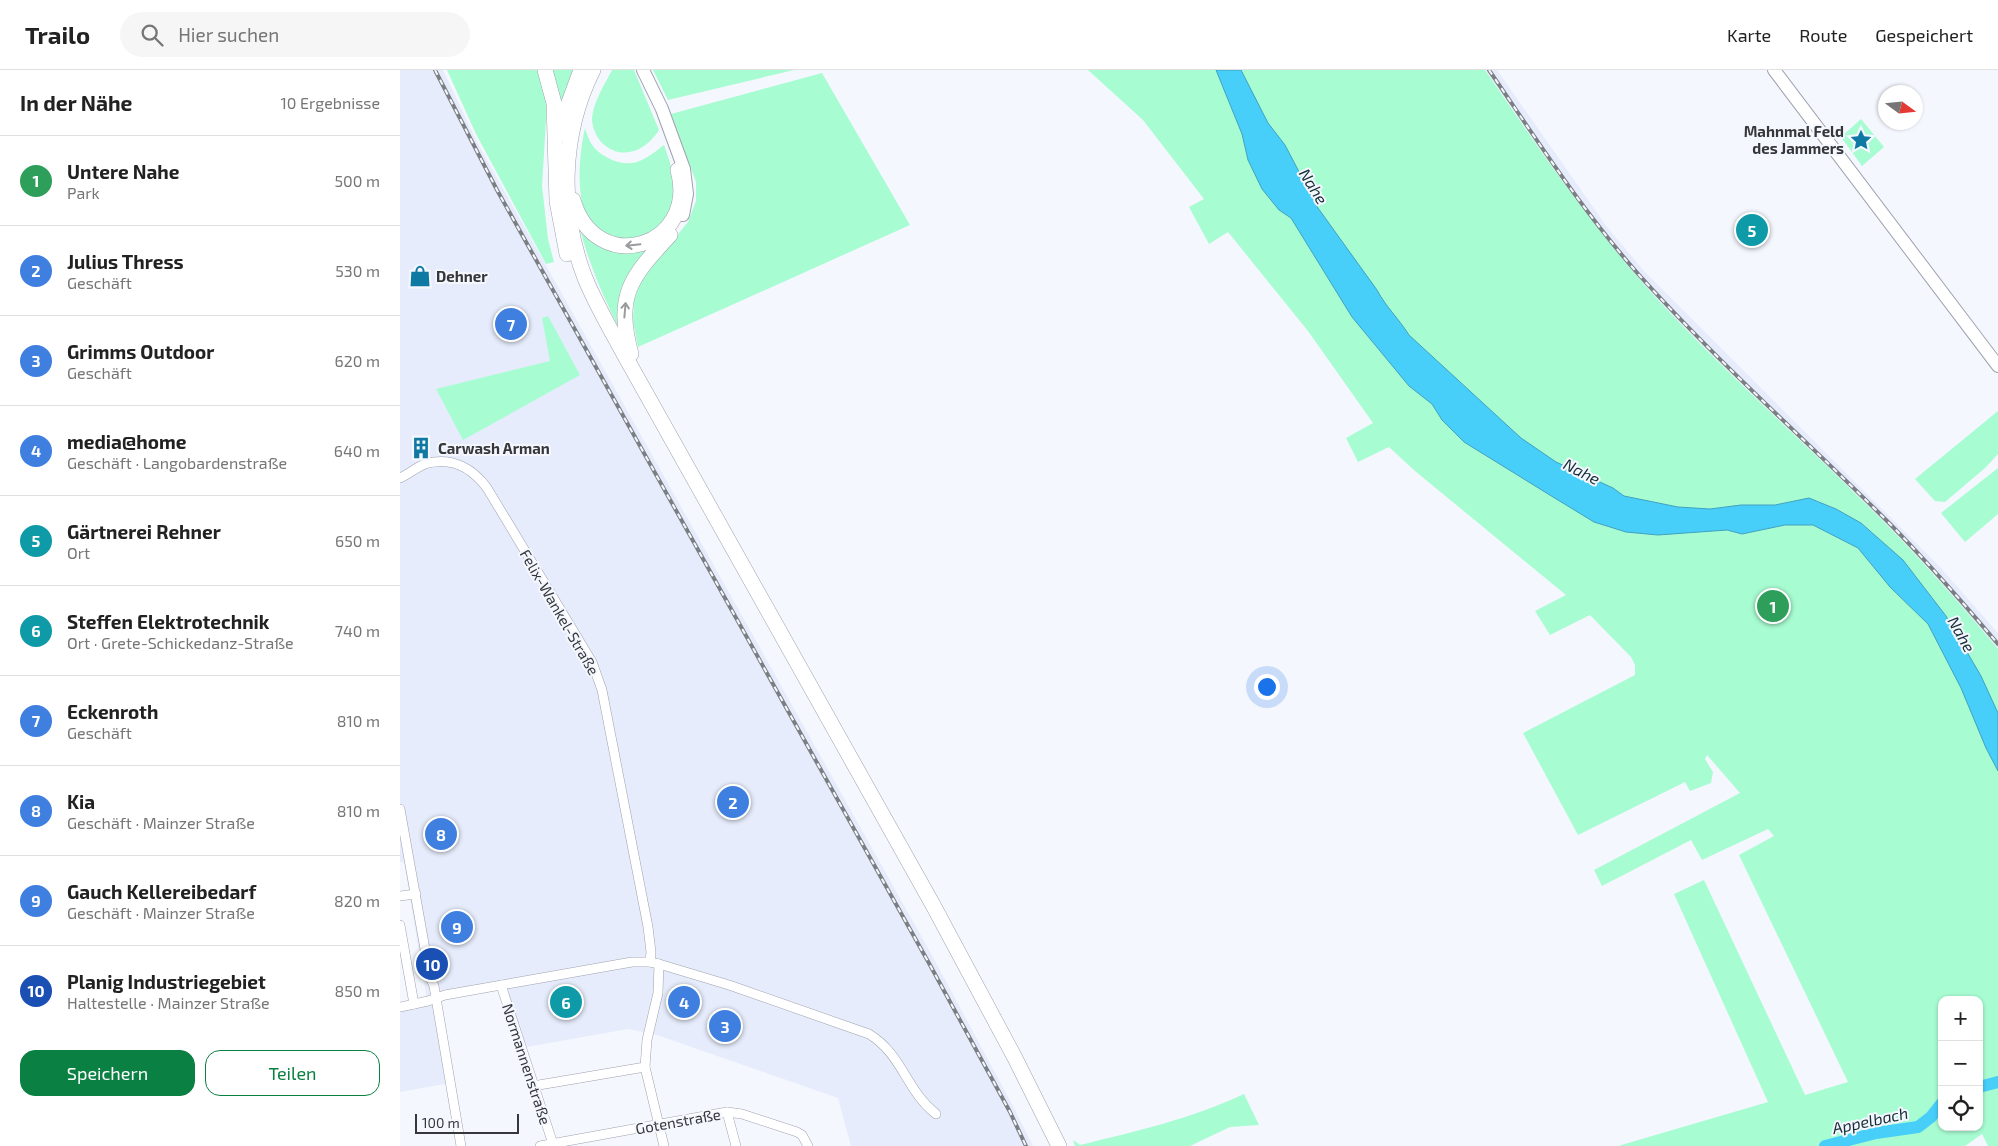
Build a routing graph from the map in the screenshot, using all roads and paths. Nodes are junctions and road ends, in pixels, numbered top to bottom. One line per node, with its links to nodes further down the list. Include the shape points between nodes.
1 (545, 70): 7 (highway, via 554,103)
2 (582, 70): 7 (highway, via 564,121)
3 (593, 70): 7 (highway, via 576,117)
4 (643, 70): 6 (main road); 8 (main road, via 662,109 684,169 688,188)
5 (1774, 70): 9 (main road)
6 (678, 170): 7 (highway, one-way to 7, via 680,198 673,220 657,237 632,246 611,244 588,228)
7 (562, 172): 10 (highway, via 576,248 585,276); 33 (highway, via 557,201 562,234 581,292 978,1004)
8 (683, 215): 10 (highway, one-way to 8, via 624,327 627,294 637,273)
9 (1998, 366)
10 (637, 374): 34 (highway, via 941,919)
11 (400, 478): 16 (street, Felix-Wankel-Straße, via 427,463 442,462 468,468 480,478 592,662 602,690 648,927)
12 (400, 809): 13 (street)
13 (416, 894): 14 (street); 19 (street)
14 (400, 896)
15 (400, 925): 20 (street)
16 (650, 962): 17 (street); 18 (street, via 632,962)
17 (660, 964): 22 (street, via 658,993 646,1040); 25 (street, via 870,1034 888,1049 917,1095)
18 (501, 985): 19 (street); 23 (street, Normannenstraße)
19 (436, 998): 20 (street); 28 (street)
20 (414, 1004): 21 (street)
21 (400, 1007)
22 (645, 1067): 23 (street); 26 (street)
23 (534, 1086): 27 (street, Normannenstraße)
24 (727, 1112): 26 (street, Gotenstraße); 31 (street); 32 (street, Gotenstraße, via 797,1132)
25 (936, 1114)
26 (658, 1124): 27 (street, Gotenstraße); 30 (street)
27 (553, 1144): 29 (street, Gotenstraße)
28 (461, 1146)
29 (540, 1146)
30 (664, 1146)
31 (736, 1146)
32 (808, 1146)
33 (1049, 1146)
34 (1059, 1146)

